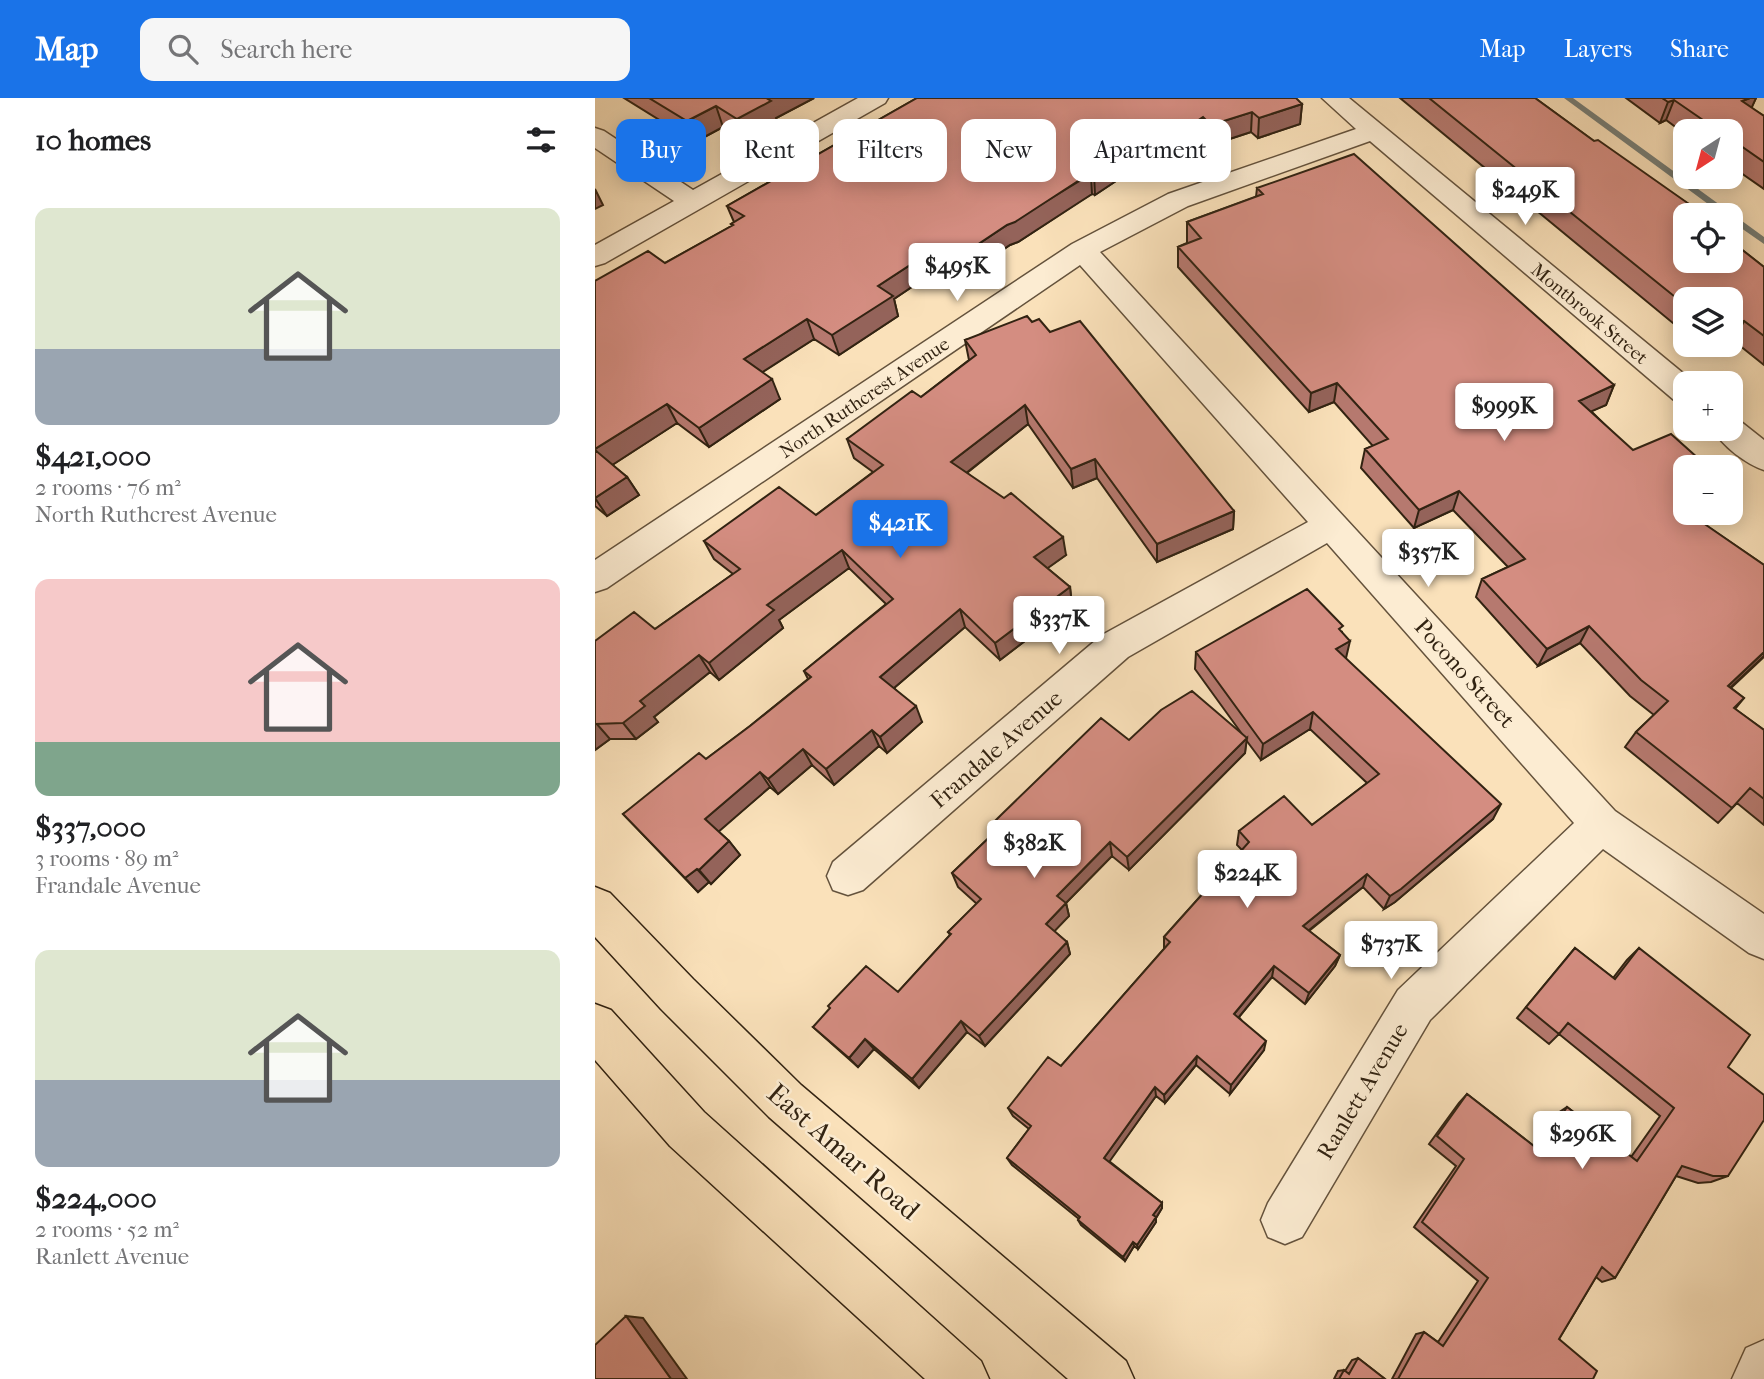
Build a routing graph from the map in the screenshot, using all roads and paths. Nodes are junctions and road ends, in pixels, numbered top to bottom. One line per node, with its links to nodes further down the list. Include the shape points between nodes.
1 (876, 98): 5 (street)
2 (1334, 98): 3 (street, Montbrook Street)
3 (1372, 132): 6 (street, North Ruthcrest Avenue, via 1178,200); 8 (street, Montbrook Street)
4 (595, 136): 5 (street)
5 (694, 202): 7 (street)
6 (1082, 250): 11 (street, Pocono Street); 12 (street, North Ruthcrest Avenue)
7 (595, 257)
8 (1673, 383)
9 (1743, 441): 10 (street)
10 (1764, 458)
11 (1331, 525): 13 (street, Pocono Street); 14 (street, Frandale Avenue, via 1115,646)
12 (595, 578)
13 (1601, 824): 16 (street, Pocono Street); 18 (street, Ranlett Avenue, via 1414,1004)
14 (848, 876)
15 (595, 907): 21 (main road, East Amar Road, via 785,1101)
16 (1764, 939)
17 (595, 1026): 20 (main road, via 687,1129)
18 (1285, 1220)
19 (1764, 1366): 22 (street)
20 (963, 1379)
21 (1108, 1379)
22 (1758, 1379)

